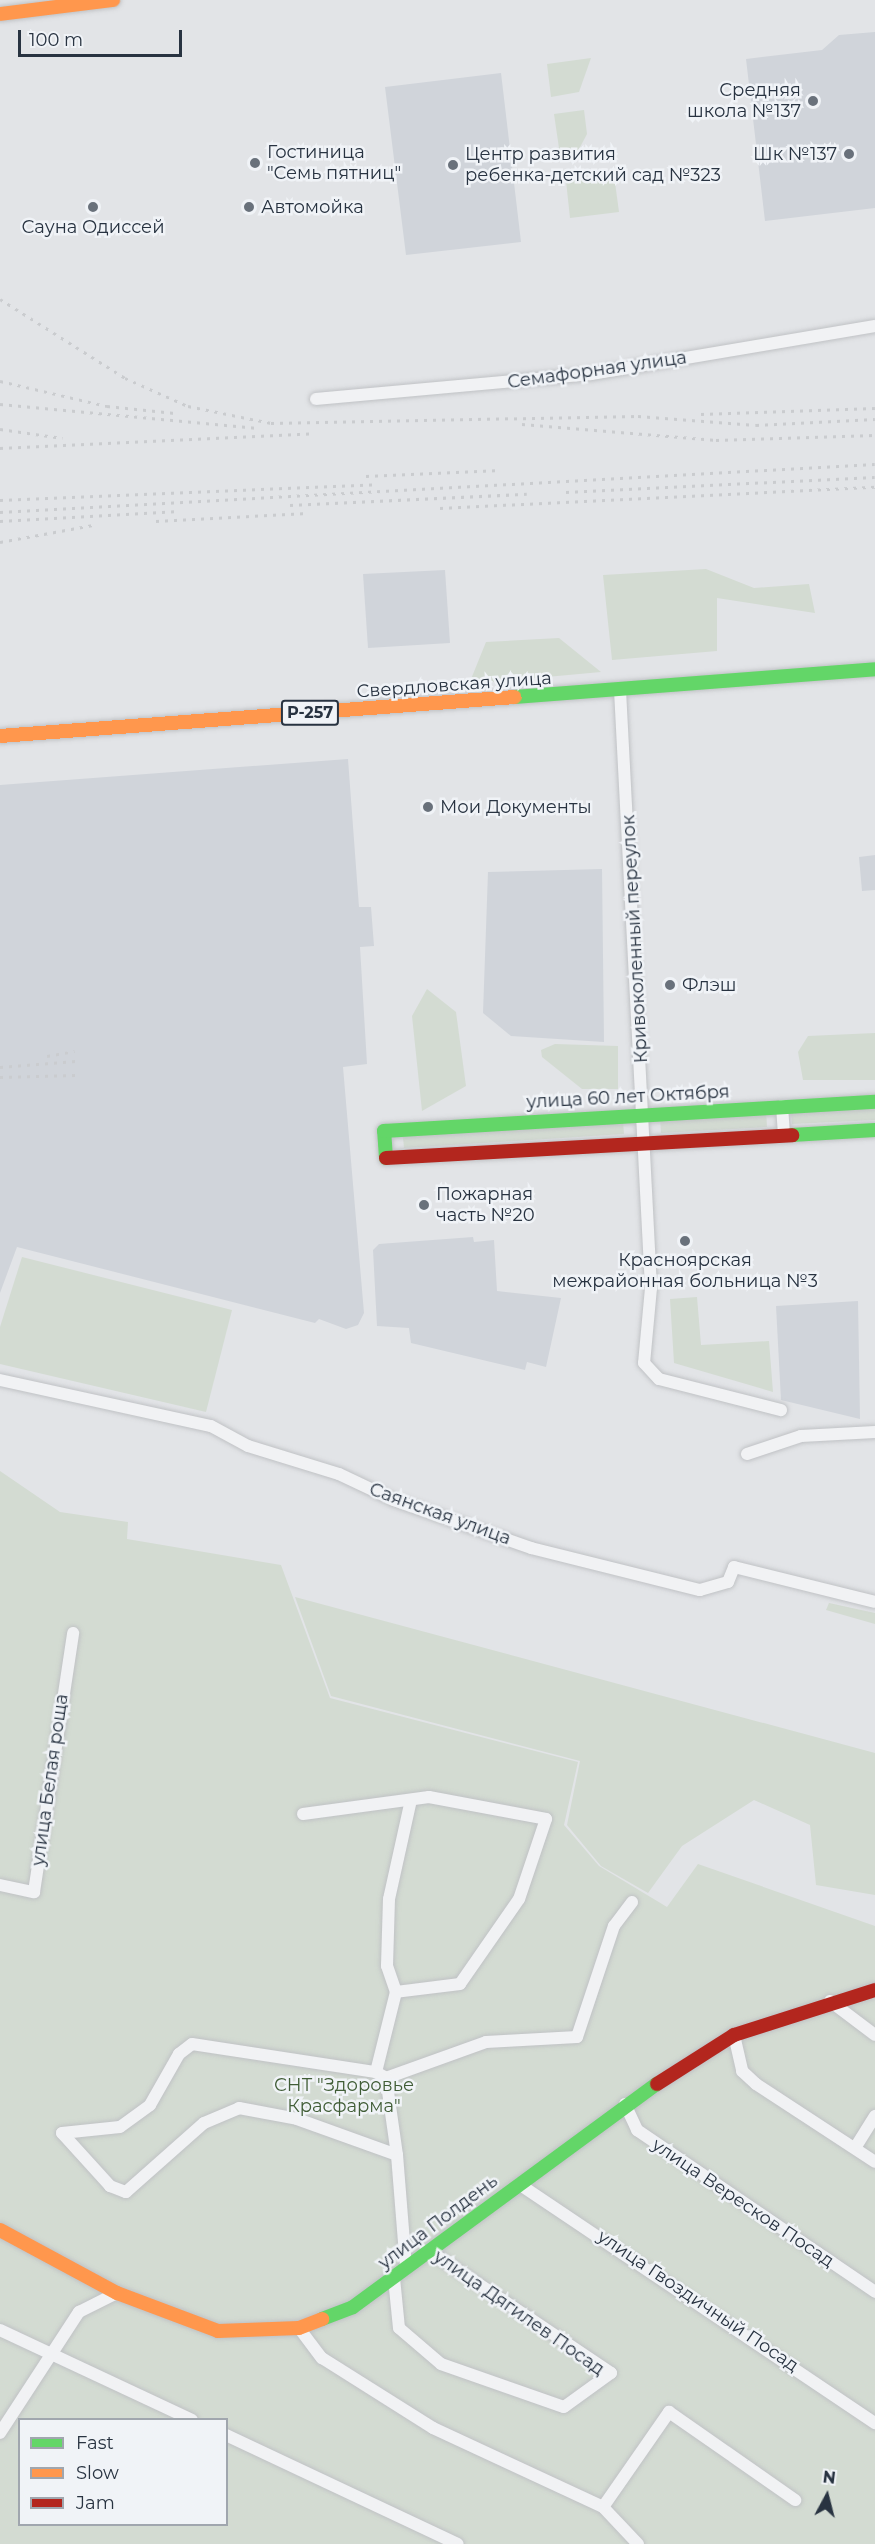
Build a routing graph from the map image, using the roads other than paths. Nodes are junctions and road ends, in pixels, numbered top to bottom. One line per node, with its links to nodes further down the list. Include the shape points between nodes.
1 (113, 0): 2 (main road)
2 (0, 14)
3 (875, 326): 4 (street, Семафорная улица, via 591,374)
4 (316, 399)
5 (875, 669): 6 (main road, Свердловская улица / Р-257)
6 (620, 690): 7 (main road, Свердловская улица / Р-257); 10 (street, Кривоколенный переулок)
7 (0, 736)
8 (875, 1102): 9 (main road, улица 60 лет Октября)
9 (782, 1106): 10 (main road, улица 60 лет Октября); 12 (street)
10 (643, 1112): 13 (street, Кривоколенный переулок); 13 (main road, улица 60 лет Октября, via 384,1131 385,1158)
11 (875, 1130): 12 (main road)
12 (784, 1135): 13 (main road)
13 (643, 1142): 15 (street, Кривоколенный переулок, via 651,1288 644,1363 659,1379)
14 (0, 1380): 18 (street, Саянская улица, via 211,1426 248,1446 339,1474 394,1500 565,1556 700,1590 728,1582 734,1568)
15 (782, 1410)
16 (869, 1431): 17 (street, via 801,1437)
17 (747, 1454)
18 (875, 1602)
19 (73, 1633): 22 (street, улица Белая роща, via 34,1892)
20 (411, 1800): 21 (street); 25 (street, via 389,1899 387,1966); 25 (street, via 429,1797 546,1819 519,1899 460,1984)
21 (303, 1814)
22 (0, 1884)
23 (632, 1902): 29 (street, via 614,1926 577,2037 486,2043)
24 (875, 1990): 26 (main road, улица Полдень)
25 (396, 1992): 29 (street)
26 (830, 2001): 27 (main road, улица Полдень); 28 (street)
27 (734, 2035): 30 (main road, улица Полдень); 32 (street, via 742,2071)
28 (875, 2035)
29 (381, 2075): 33 (street); 33 (street, via 192,2044 179,2054 150,2106 120,2127 62,2133 110,2186 126,2192 204,2123 239,2108 297,2119)
30 (625, 2104): 35 (main road, улица Полдень); 40 (street, улица Вересков Посад, via 636,2130)
31 (875, 2116): 32 (street)
32 (855, 2148): 34 (street)
33 (398, 2155): 38 (street)
34 (875, 2162)
35 (519, 2184): 37 (main road, улица Полдень); 46 (street, улица Гвоздичный Посад)
36 (0, 2230): 41 (main road, улица Полдень)
37 (428, 2250): 38 (main road, улица Полдень); 39 (street, улица Дягилев Посад, via 611,2373 564,2407 441,2364 399,2328)
38 (406, 2268): 39 (main road, улица Полдень)
39 (394, 2278): 42 (main road, улица Полдень, via 353,2307)
40 (875, 2292)
41 (117, 2293): 42 (main road, улица Полдень, via 218,2331); 44 (street, via 79,2312)
42 (298, 2328): 50 (street, via 322,2358 433,2428)
43 (0, 2330): 44 (street)
44 (52, 2356): 45 (street); 47 (street)
45 (188, 2418)
46 (875, 2423)
47 (0, 2433)
48 (228, 2436): 51 (street)
49 (795, 2500): 50 (street, via 669,2412)
50 (603, 2508): 52 (street)
51 (458, 2544)
52 (638, 2544)

